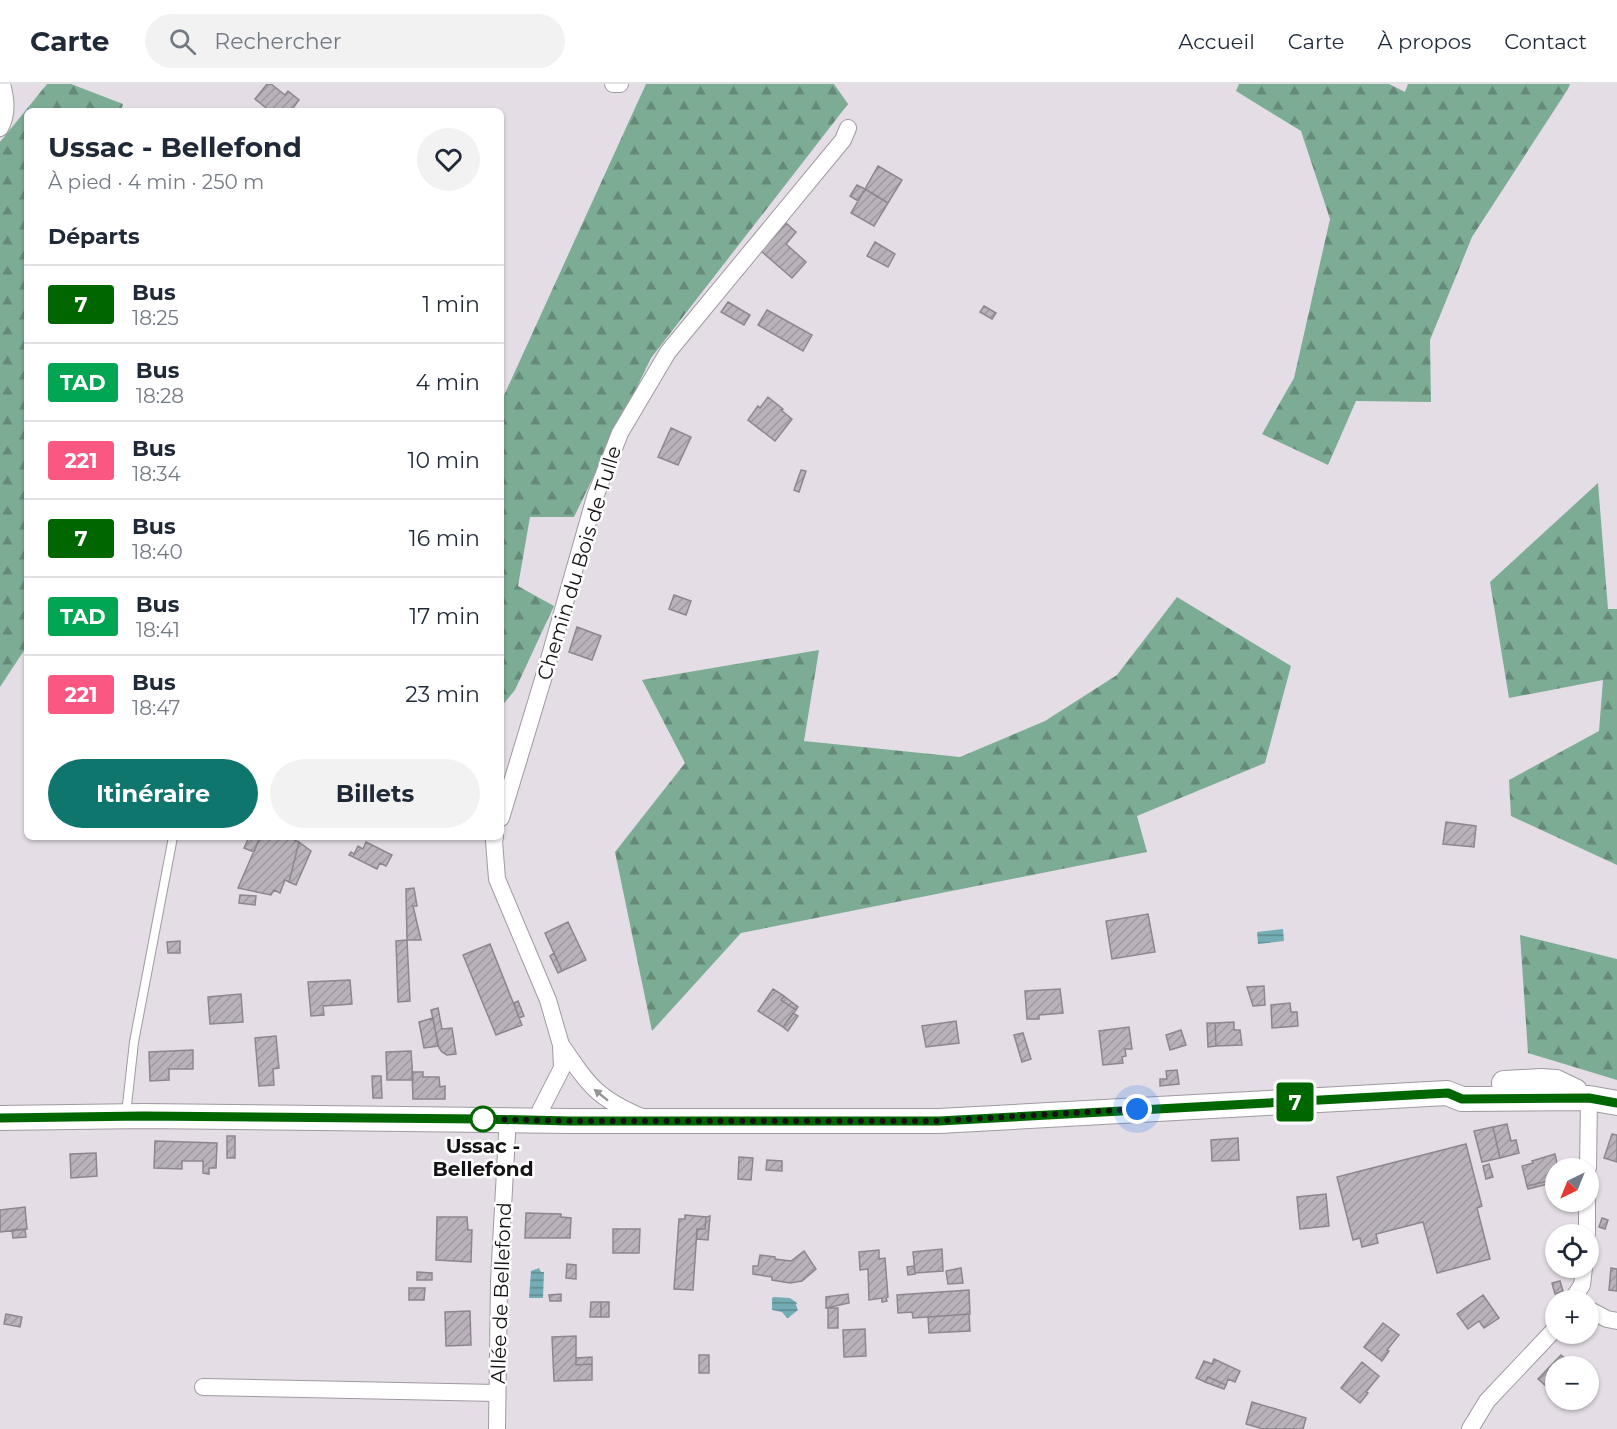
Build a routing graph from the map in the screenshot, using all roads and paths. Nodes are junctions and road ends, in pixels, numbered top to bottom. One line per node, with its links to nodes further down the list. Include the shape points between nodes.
1 (2, 84): 4 (street, via 5,120)
2 (613, 84): 3 (street)
3 (620, 84)
4 (0, 128)
5 (848, 128): 6 (street, Chemin du Bois de Tulle, via 843,140 668,352 620,433 595,497)
6 (504, 808)
7 (172, 840): 12 (lane, via 134,1042)
8 (494, 840): 9 (street, via 497,879 548,1000)
9 (561, 1045): 15 (street, via 562,1068); 16 (street, one-way to 9, via 604,1098 583,1077)
10 (1589, 1098): 11 (main road); 16 (main road, via 1462,1099 1448,1093 939,1121); 17 (street)
11 (1617, 1103)
12 (125, 1116): 13 (main road); 14 (main road)
13 (0, 1118)
14 (507, 1120): 15 (main road); 22 (street, Allée de Bellefond)
15 (538, 1121): 16 (main road)
16 (653, 1121)
17 (1588, 1158)
18 (1599, 1315): 19 (street)
19 (1617, 1321)
20 (1545, 1340): 24 (street, via 1487,1401)
21 (203, 1387): 22 (street)
22 (497, 1393): 23 (street, Allée de Bellefond)
23 (497, 1429)
24 (1470, 1429)

